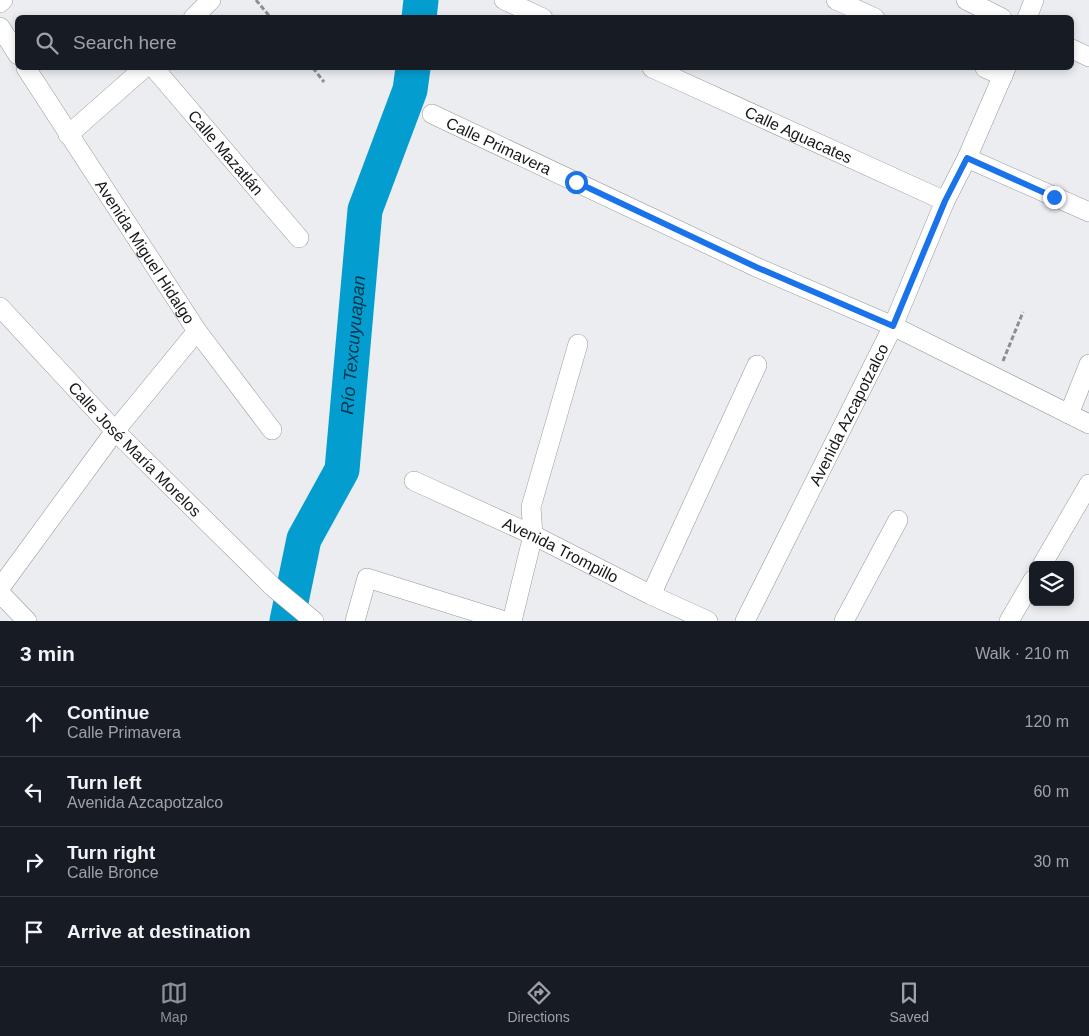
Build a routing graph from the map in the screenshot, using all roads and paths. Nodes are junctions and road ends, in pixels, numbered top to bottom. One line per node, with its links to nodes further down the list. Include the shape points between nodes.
1 (3, 0): 8 (street)
2 (211, 0): 9 (street)
3 (256, 0): 10 (path)
4 (504, 0): 11 (street)
5 (836, 0): 12 (street)
6 (966, 0): 13 (street)
7 (1034, 0): 14 (street)
8 (0, 3)
9 (196, 15)
10 (268, 15)
11 (536, 15)
12 (868, 15)
13 (996, 15)
14 (1028, 15)
15 (0, 27): 16 (street)
16 (15, 50)
17 (1074, 50): 18 (street)
18 (1089, 57)
19 (27, 70): 27 (street, Avenida Miguel Hidalgo)
20 (142, 70): 27 (street)
21 (156, 70): 31 (street, Calle Mazatlán)
22 (315, 70): 25 (path)
23 (656, 70): 29 (street, Calle Aguacates)
24 (1004, 72): 28 (street, Avenida Azcapotzalco)
25 (324, 82)
26 (432, 114): 34 (street, Calle Primavera, via 756,267)
27 (68, 135): 35 (street, Avenida Miguel Hidalgo)
28 (967, 158): 29 (street, Avenida Azcapotzalco); 30 (street)
29 (945, 201): 34 (street, Avenida Azcapotzalco)
30 (1089, 212)
31 (299, 238)
32 (0, 307): 43 (street, Calle José María Morelos)
33 (1023, 312): 39 (path)
34 (893, 326): 39 (street, Calle Primavera); 60 (street, Avenida Azcapotzalco)
35 (197, 330): 42 (street, Avenida Miguel Hidalgo); 43 (street)
36 (578, 344): 47 (street, via 531,507)
37 (1089, 364): 40 (street)
38 (757, 365): 52 (street)
39 (996, 378): 40 (street, Calle Primavera)
40 (1069, 414): 41 (street, Calle Primavera)
41 (1089, 424)
42 (272, 430)
43 (115, 431): 50 (street); 55 (street, Calle José María Morelos, via 274,588)
44 (414, 481): 47 (street, Avenida Trompillo)
45 (1089, 484): 48 (street)
46 (898, 520): 61 (street)
47 (534, 535): 52 (street, Avenida Trompillo); 58 (street)
48 (1044, 561)
49 (1029, 587): 62 (street)
50 (0, 588)
51 (0, 593): 54 (street)
52 (650, 595): 53 (street, Avenida Trompillo)
53 (678, 615): 59 (street, Avenida Trompillo)
54 (27, 621)
55 (314, 621)
56 (355, 621): 57 (street, via 367,578)
57 (505, 621)
58 (512, 621)
59 (708, 621)
60 (745, 621)
61 (844, 621)
62 (1009, 621)

